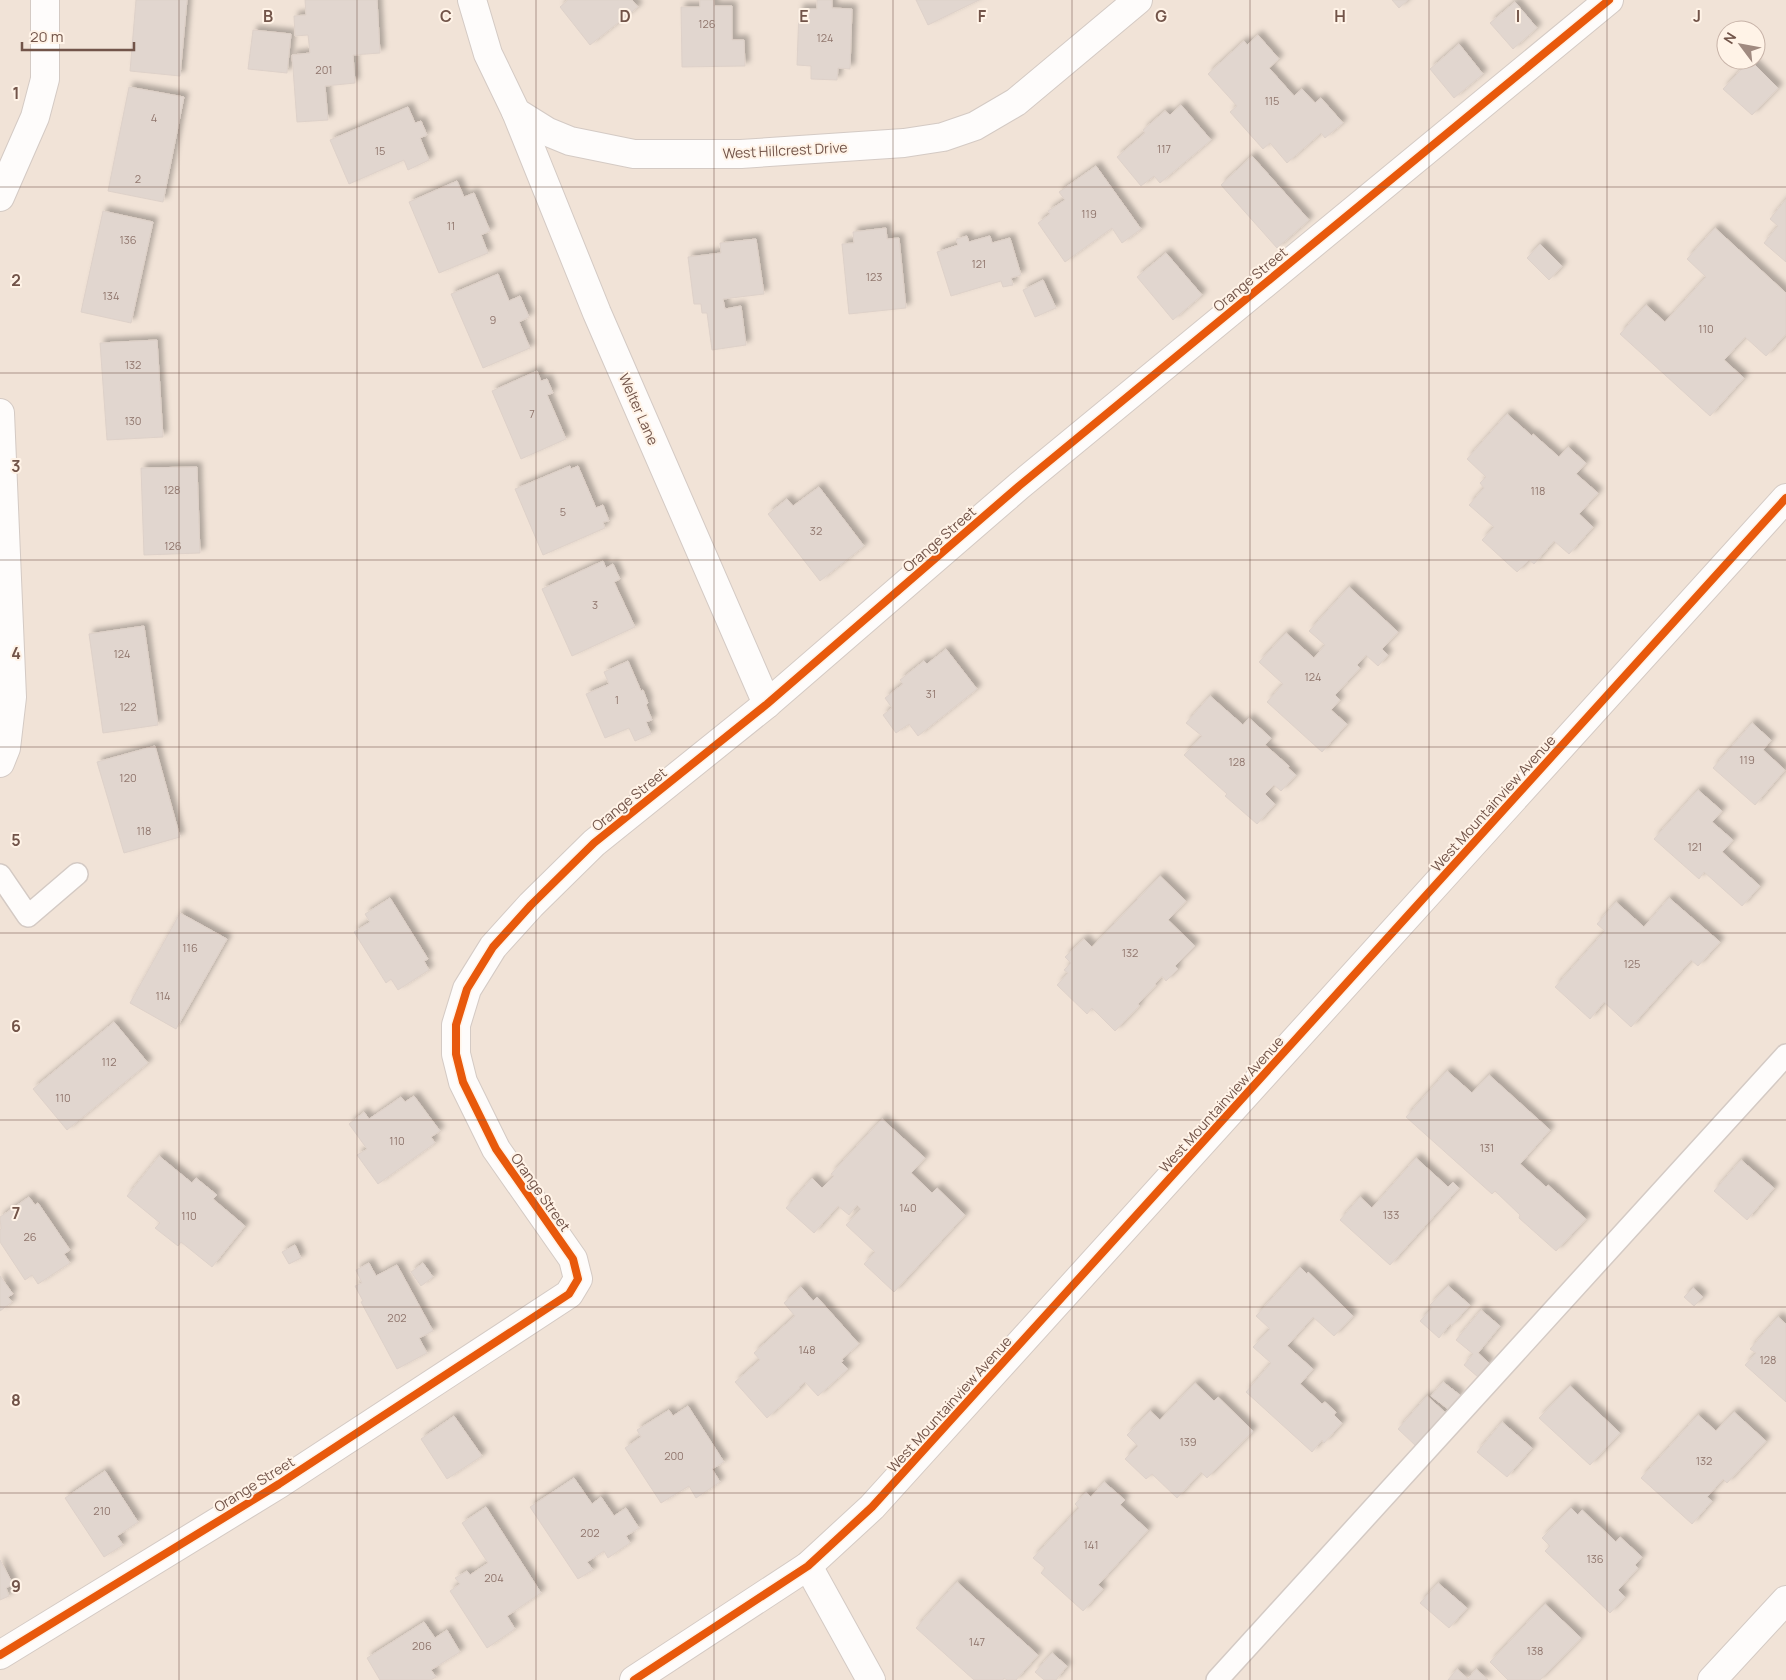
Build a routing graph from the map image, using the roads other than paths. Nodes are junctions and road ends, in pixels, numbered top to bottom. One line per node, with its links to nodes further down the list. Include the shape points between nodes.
1 (45, 0): 6 (street, via 45,79 35,117)
2 (472, 0): 5 (street, via 488,54)
3 (1138, 0): 5 (street, West Hillcrest Drive, via 1016,102 976,126 943,137 904,143 740,154 634,154 570,142)
4 (1609, 0): 9 (street, Orange Street, via 1026,480)
5 (516, 112): 9 (street, Welter Lane, via 601,322)
6 (0, 197)
7 (0, 413): 10 (street, via 12,697 6,748)
8 (1786, 498): 14 (street, West Mountainview Avenue, via 872,1507)
9 (767, 704): 16 (street, Orange Street, via 594,843 493,948 467,989 456,1025 456,1054 463,1082 496,1149 574,1259 578,1279 569,1294 280,1484)
10 (0, 763)
11 (77, 874): 12 (lane, via 28,916)
12 (0, 876)
13 (1786, 1055): 19 (lane)
14 (808, 1566): 17 (street, West Mountainview Avenue); 18 (street)
15 (1786, 1600): 20 (street)
16 (0, 1654)
17 (634, 1680)
18 (871, 1680)
19 (1217, 1680)
20 (1712, 1680)

